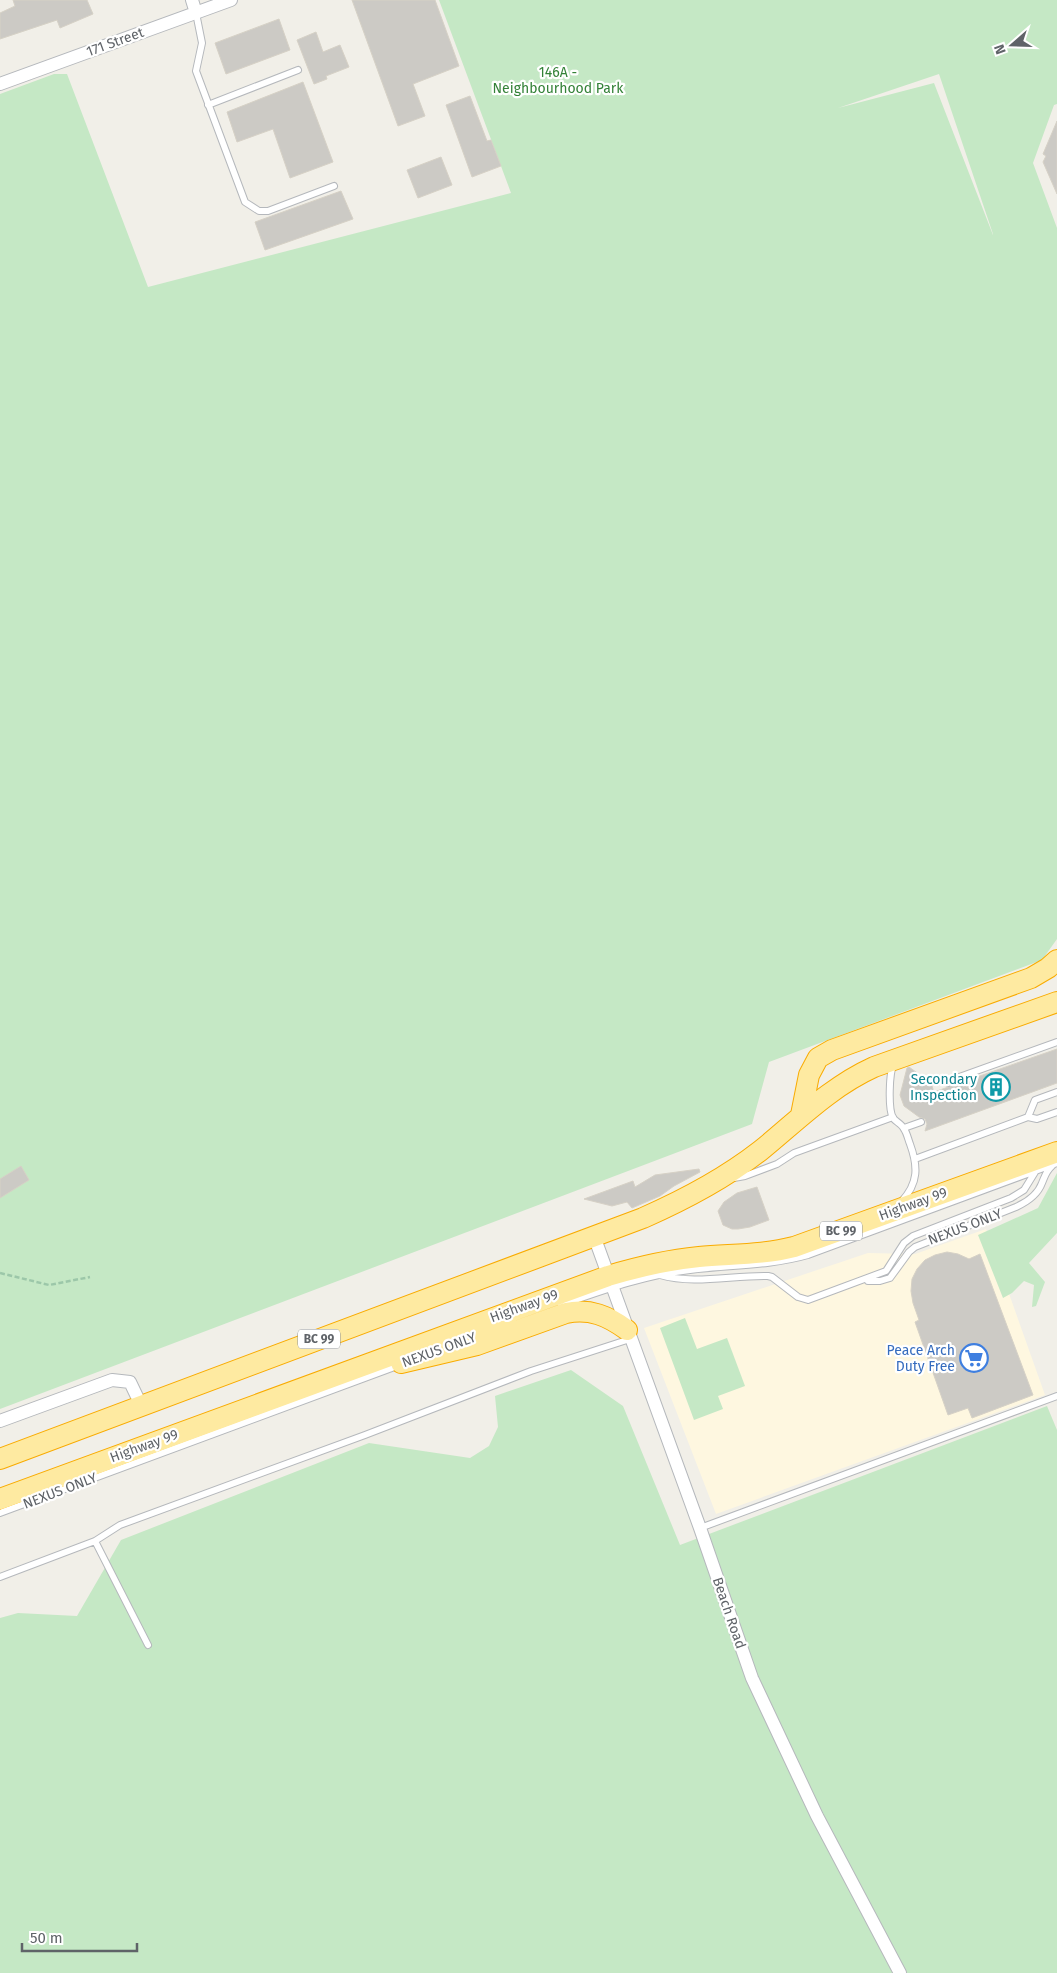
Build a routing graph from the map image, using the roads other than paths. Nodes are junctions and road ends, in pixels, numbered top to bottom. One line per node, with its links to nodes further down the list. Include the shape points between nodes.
1 (192, 0): 3 (street)
2 (231, 0): 3 (street, 171 Street)
3 (196, 12): 5 (street, 171 Street); 6 (lane, via 202,42 196,71)
4 (298, 70): 6 (lane)
5 (0, 84)
6 (208, 105): 7 (lane, via 245,202 259,211 268,211)
7 (334, 186)
8 (1057, 960): 15 (highway, via 1031,978 832,1050 818,1058 808,1075)
9 (1057, 1002): 11 (highway, BC 99)
10 (1057, 1042): 12 (lane)
11 (898, 1059): 15 (highway, BC 99, via 853,1078); 16 (lane, via 891,1070 890,1109)
12 (948, 1083)
13 (1057, 1092): 17 (lane, via 1035,1100)
14 (1057, 1112): 17 (lane, via 1037,1119)
15 (802, 1115): 22 (highway, BC 99)
16 (893, 1117): 19 (lane); 22 (lane, via 794,1153 777,1164 745,1176)
17 (1028, 1117): 20 (lane)
18 (921, 1122): 19 (lane)
19 (904, 1128): 20 (lane)
20 (915, 1159): 23 (lane, via 916,1171 908,1193)
21 (1051, 1161): 23 (highway, Highway 99 / BC 99); 26 (lane, NEXUS ONLY, via 794,1259); 26 (lane, via 1024,1190 1011,1198 908,1239 886,1271 808,1300 768,1276 674,1280); 27 (lane, NEXUS ONLY, via 1040,1188 1028,1201 915,1247 890,1278)
22 (716, 1181): 24 (highway, BC 99, via 662,1210)
23 (887, 1214): 25 (highway, Highway 99 / BC 99, via 782,1250 681,1259)
24 (594, 1236): 28 (street, Beach Road); 35 (highway, BC 99)
25 (629, 1270): 26 (lane); 28 (highway, Highway 99 / BC 99)
26 (658, 1275): 28 (lane, NEXUS ONLY)
27 (868, 1281)
28 (610, 1282): 29 (lane, NEXUS ONLY); 30 (street, Beach Road); 33 (highway, Highway 99 / BC 99)
29 (558, 1307)
30 (629, 1334): 32 (highway, via 602,1315 579,1310 477,1345); 40 (street, Beach Road); 41 (lane, via 120,1526)
31 (467, 1340): 32 (lane, NEXUS ONLY)
32 (413, 1360): 33 (highway); 39 (lane, NEXUS ONLY)
33 (319, 1382): 38 (highway, Highway 99 / BC 99)
34 (1057, 1396): 40 (lane)
35 (141, 1406): 36 (street, via 130,1382 112,1380); 37 (highway, BC 99)
36 (0, 1421)
37 (0, 1459)
38 (0, 1499)
39 (0, 1514)
40 (700, 1528): 44 (street, Beach Road, via 752,1678 817,1816)
41 (95, 1541): 42 (lane); 43 (lane)
42 (0, 1577)
43 (148, 1645)
44 (900, 1973)

